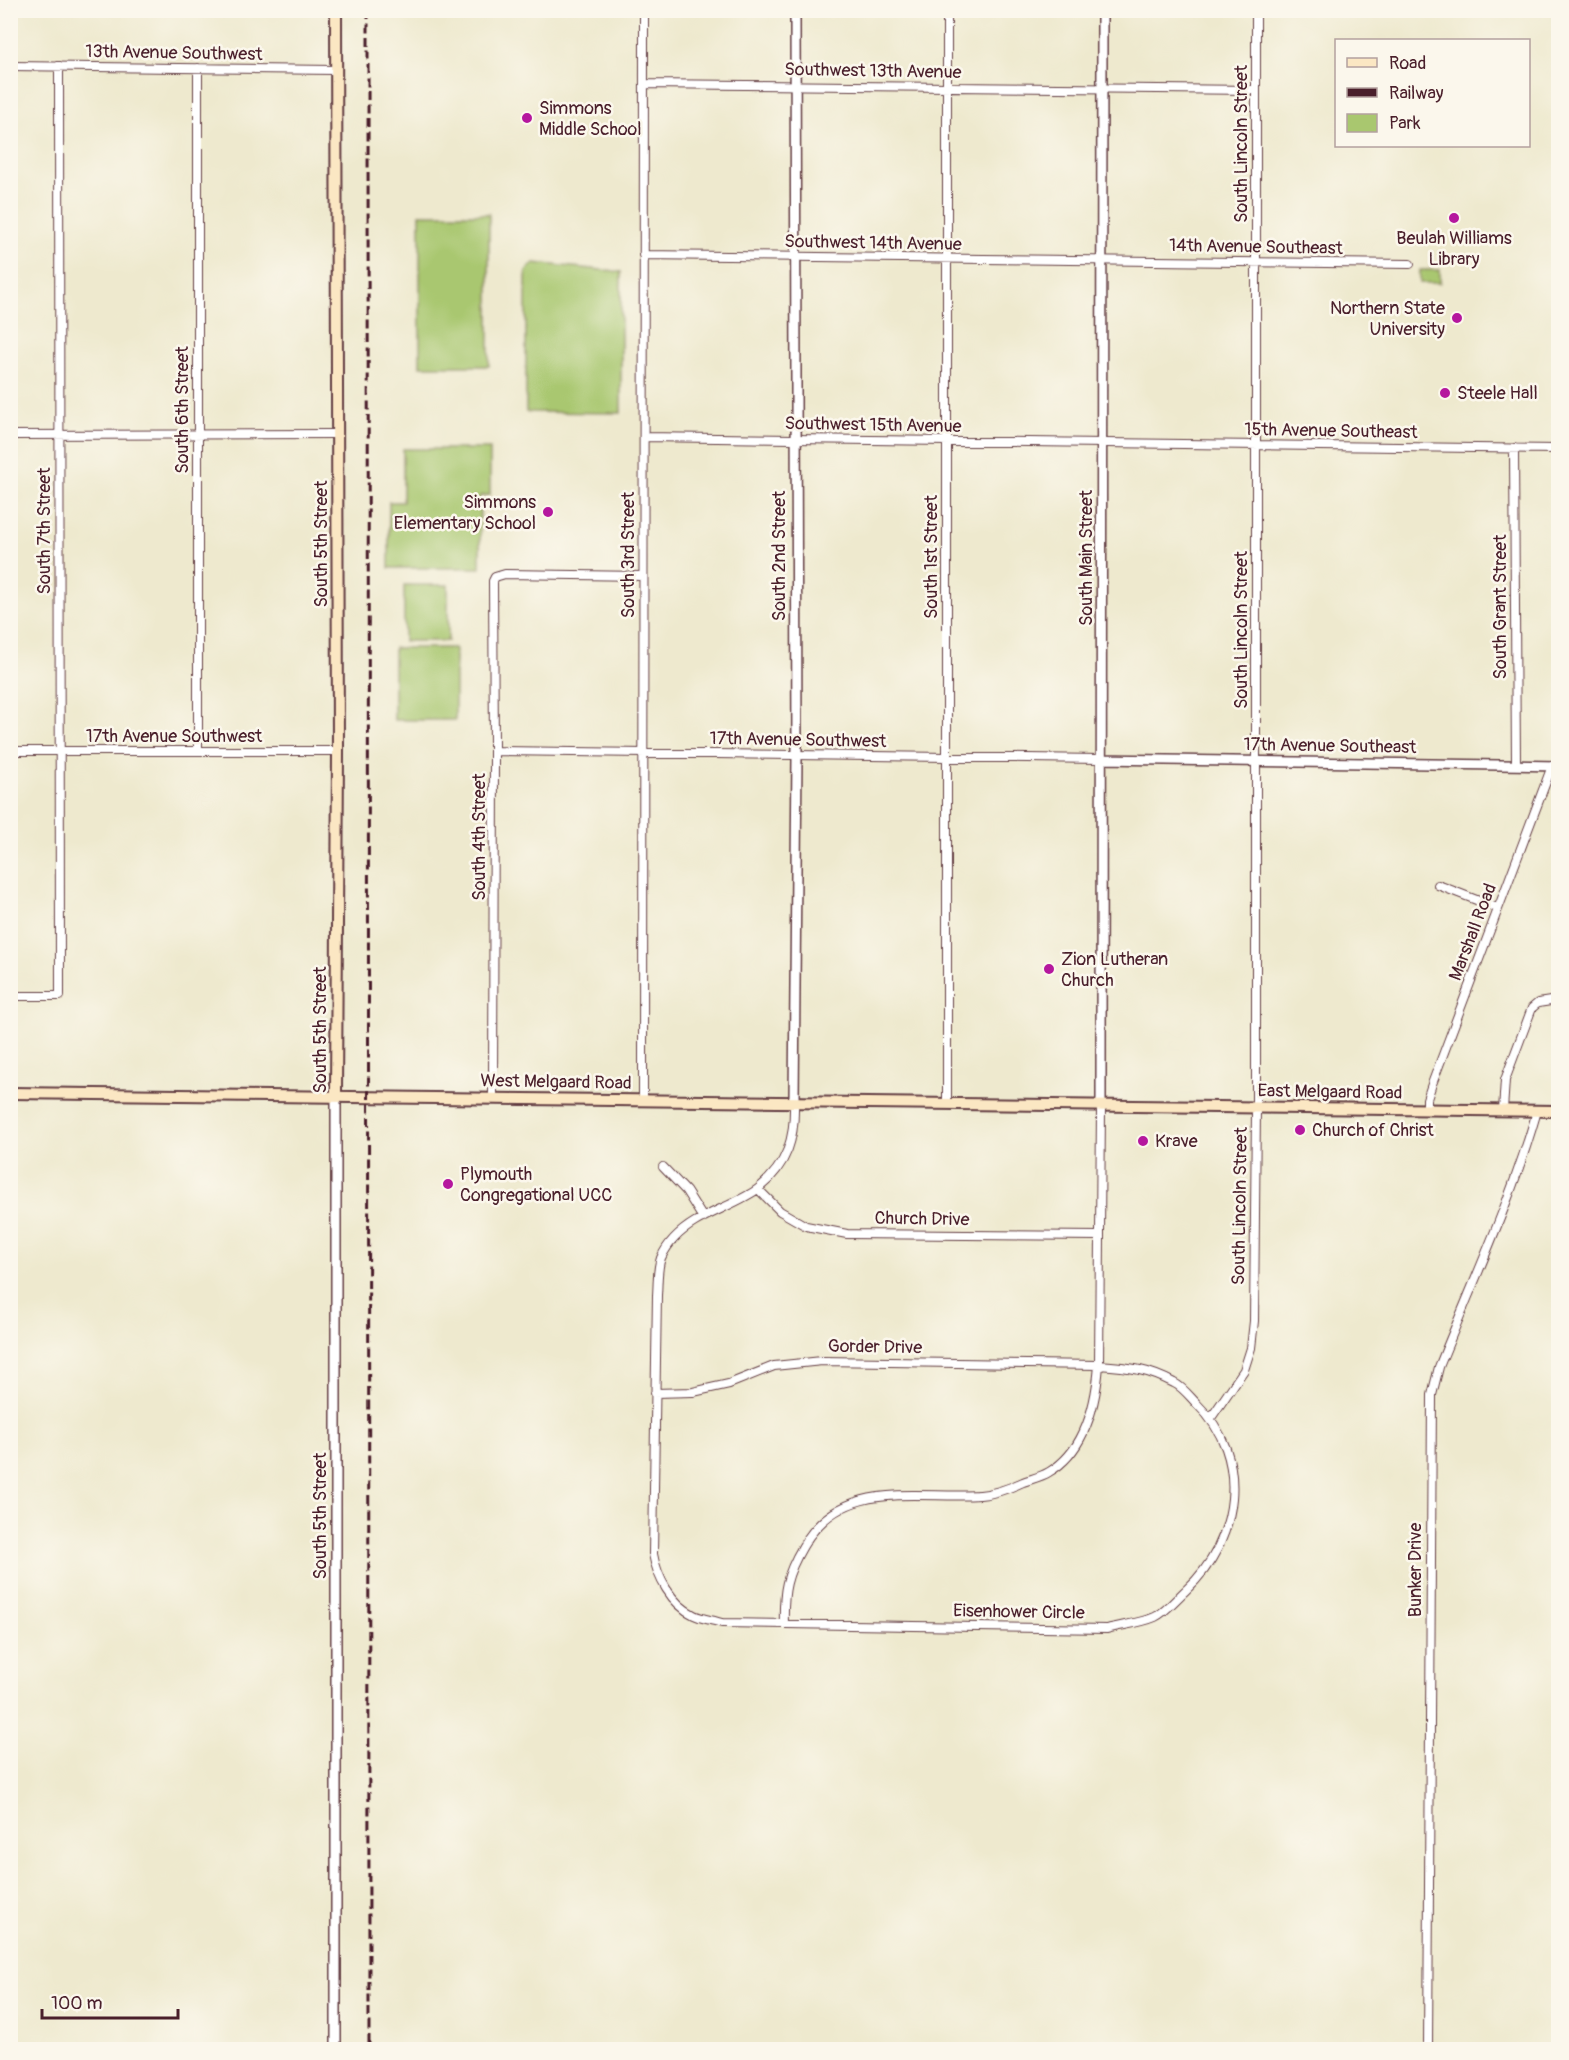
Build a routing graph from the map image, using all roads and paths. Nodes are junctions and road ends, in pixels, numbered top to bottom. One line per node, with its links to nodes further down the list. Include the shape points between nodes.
1 (336, 10): 10 (main road, South 5th Street)
2 (644, 10): 11 (street, South 3rd Street)
3 (795, 10): 12 (street, South 2nd Street)
4 (947, 10): 13 (street, South 1st Street)
5 (1102, 10): 14 (street, South Main Street)
6 (1256, 10): 15 (street, South Lincoln Street)
7 (10, 66): 8 (street, 13th Avenue Southwest)
8 (59, 66): 9 (street, 13th Avenue Southwest); 23 (street, South 7th Street)
9 (198, 68): 10 (street, 13th Avenue Southwest); 22 (street, South 6th Street)
10 (336, 70): 24 (main road, South 5th Street)
11 (644, 84): 12 (street, Southwest 13th Avenue); 16 (street, South 3rd Street)
12 (795, 85): 13 (street, Southwest 13th Avenue); 17 (street, South 2nd Street)
13 (946, 87): 14 (street, Southwest 13th Avenue); 18 (street, South 1st Street)
14 (1102, 89): 15 (street, Southwest 13th Avenue); 19 (street, South Main Street)
15 (1256, 90): 20 (street, South Lincoln Street)
16 (643, 255): 17 (street, Southwest 14th Avenue); 26 (street, South 3rd Street)
17 (795, 257): 18 (street, Southwest 14th Avenue); 27 (street, South 2nd Street)
18 (946, 259): 19 (street, Southwest 14th Avenue); 28 (street, South 1st Street)
19 (1102, 260): 20 (street, 14th Avenue Southeast); 29 (street, South Main Street)
20 (1256, 262): 21 (street, 14th Avenue Southeast); 30 (street, South Lincoln Street)
21 (1410, 264)
22 (197, 433): 23 (street); 24 (street); 36 (street, South 6th Street)
23 (58, 434): 25 (street); 35 (street, South 7th Street)
24 (337, 434): 37 (main road, South 5th Street)
25 (10, 435)
26 (644, 437): 27 (street, Southwest 15th Avenue); 33 (street, South 3rd Street)
27 (795, 440): 28 (street, Southwest 15th Avenue); 40 (street, South 2nd Street)
28 (946, 441): 29 (street, Southwest 15th Avenue); 41 (street, South 1st Street)
29 (1102, 442): 30 (street, 15th Avenue Southeast); 42 (street, South Main Street)
30 (1256, 445): 31 (street, 15th Avenue Southeast); 43 (street, South Lincoln Street)
31 (1514, 448): 32 (street, 15th Avenue Southeast); 44 (street, South Grant Street)
32 (1558, 449)
33 (643, 576): 38 (street, South 4th Street, via 495,577); 39 (street, South 3rd Street)
34 (10, 751): 35 (street, 17th Avenue Southwest)
35 (60, 751): 36 (street, 17th Avenue Southwest); 48 (street, South 7th Street, via 60,996)
36 (198, 751): 37 (street, 17th Avenue Southwest)
37 (338, 751): 51 (main road, South 5th Street)
38 (494, 751): 39 (street, 17th Avenue Southwest); 52 (street, South 4th Street)
39 (643, 753): 40 (street, 17th Avenue Southwest); 53 (street, South 3rd Street)
40 (796, 755): 41 (street, 17th Avenue Southwest); 54 (street, South 2nd Street)
41 (946, 757): 42 (street, 17th Avenue Southwest); 55 (street, South 1st Street)
42 (1101, 759): 43 (street, 17th Avenue Southeast); 56 (street, South Main Street)
43 (1255, 761): 44 (street, 17th Avenue Southeast); 57 (street, South Lincoln Street)
44 (1515, 765): 45 (street, 17th Avenue Southeast)
45 (1555, 766): 47 (street, Marshall Road)
46 (1438, 885): 47 (street)
47 (1497, 908): 58 (street, Marshall Road, via 1427,1098)
48 (10, 996)
49 (1558, 997): 59 (street, via 1532,1008 1505,1080)
50 (10, 1093): 51 (main road, West Melgaard Road)
51 (336, 1096): 52 (main road, West Melgaard Road); 70 (street, South 5th Street)
52 (493, 1098): 53 (main road, West Melgaard Road)
53 (643, 1100): 54 (main road, West Melgaard Road)
54 (794, 1102): 55 (main road, West Melgaard Road); 63 (street, Eisenhower Circle, via 792,1140 774,1173)
55 (947, 1104): 56 (main road, West Melgaard Road)
56 (1101, 1106): 57 (main road, East Melgaard Road); 65 (street)
57 (1256, 1108): 58 (main road, East Melgaard Road); 68 (street, South Lincoln Street, via 1251,1348 1244,1370)
58 (1426, 1110): 59 (main road, East Melgaard Road)
59 (1503, 1110): 60 (main road, East Melgaard Road)
60 (1537, 1111): 61 (main road, East Melgaard Road); 71 (street, Bunker Drive, via 1512,1193 1439,1367 1432,1395)
61 (1558, 1111)
62 (663, 1167): 64 (street, via 686,1191)
63 (758, 1189): 64 (street, Eisenhower Circle); 65 (street, Church Drive, via 780,1210 806,1226 847,1234)
64 (703, 1218): 67 (street, Eisenhower Circle, via 676,1234 661,1259)
65 (1100, 1236): 66 (street)
66 (1099, 1365): 67 (street, Gorder Drive, via 822,1361 774,1366 729,1384 693,1392); 68 (street, Eisenhower Circle, via 1135,1368 1176,1384); 69 (street, via 1091,1412 1081,1438 1049,1472 982,1495 889,1494 864,1499 842,1507 824,1520 794,1561 785,1586)
67 (655, 1393): 69 (street, Eisenhower Circle, via 653,1554 670,1595 693,1614 722,1623)
68 (1211, 1418): 69 (street, Eisenhower Circle, via 1224,1441 1233,1471 1232,1505 1219,1546 1201,1576 1156,1617 1107,1629)
69 (784, 1624)
70 (336, 2049)
71 (1428, 2049)

